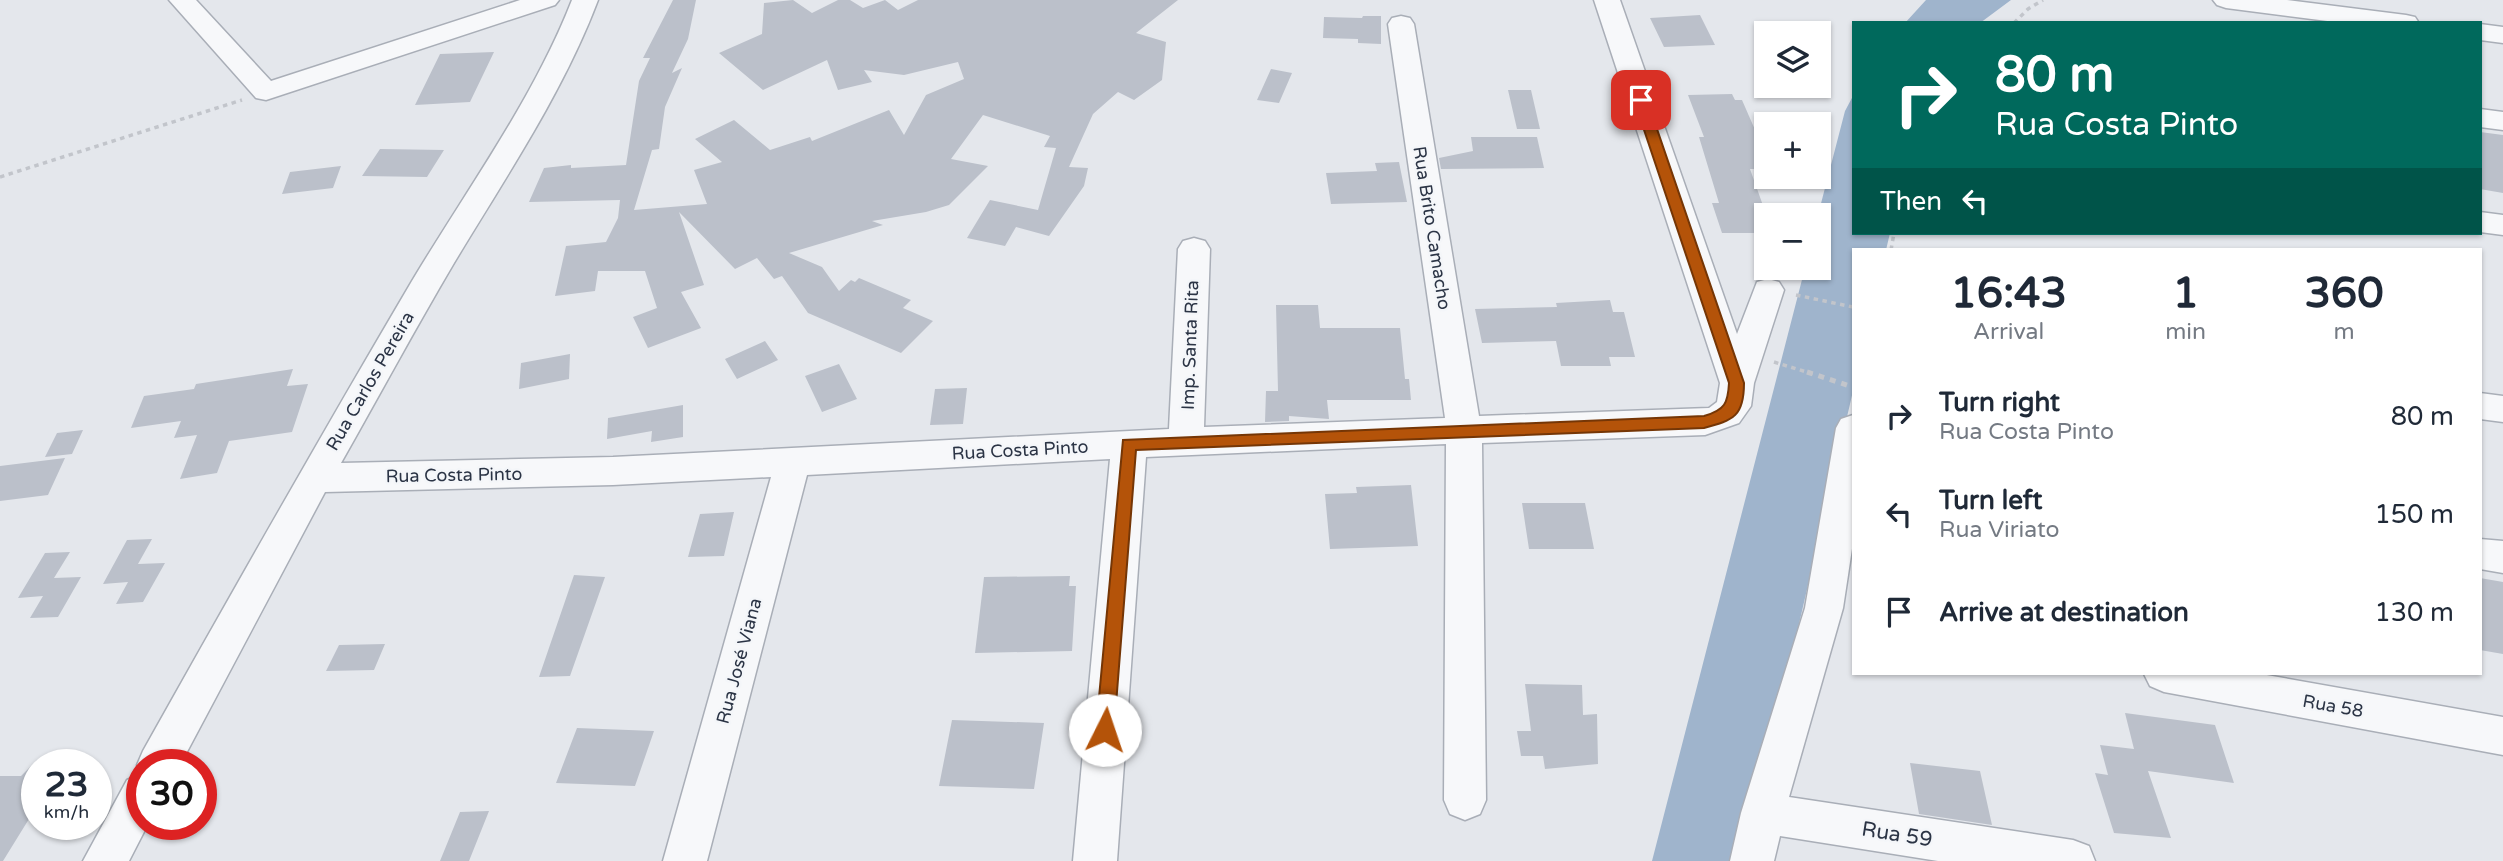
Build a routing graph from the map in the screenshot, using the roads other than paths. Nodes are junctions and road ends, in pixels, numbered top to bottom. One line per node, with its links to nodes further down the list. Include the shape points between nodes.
1 (182, 0): 2 (street, via 266,92)
2 (547, 0)
3 (585, 0): 24 (street, Rua Carlos Pereira, via 515,140)
4 (1607, 0): 16 (street)
5 (2227, 0): 6 (street)
6 (2390, 21)
7 (1401, 24): 19 (street, Rua Brito Camacho)
8 (2482, 32): 9 (street)
9 (2503, 35)
10 (2482, 118): 11 (street)
11 (2503, 121)
12 (2482, 222): 13 (street)
13 (2503, 225)
14 (1194, 249): 21 (street, Imp. Santa Rita)
15 (1768, 290): 16 (street)
16 (1741, 369): 19 (street, Rua Costa Pinto, via 1736,402 1726,416 1704,422)
17 (2482, 406): 18 (street)
18 (2503, 409)
19 (1464, 431): 21 (street, Rua Costa Pinto); 31 (street, Rua Brito Camacho)
20 (1852, 438): 27 (street)
21 (1186, 441): 22 (street, Rua Costa Pinto)
22 (1129, 444): 23 (street, Rua Costa Pinto); 36 (street)
23 (793, 461): 24 (street, Rua Costa Pinto, via 614,471); 35 (street, Rua José Viana)
24 (314, 478): 30 (street, Rua Carlos Pereira)
25 (2482, 554): 26 (street)
26 (2503, 557)
27 (1839, 611): 32 (street)
28 (2169, 675): 29 (street, Rua 58)
29 (2503, 736)
30 (167, 749)
31 (1465, 800)
32 (1763, 813): 37 (street); 38 (street, Rua 59)
33 (126, 823): 34 (street)
34 (105, 861)
35 (685, 861)
36 (1095, 861)
37 (1752, 861)
38 (2073, 861)

